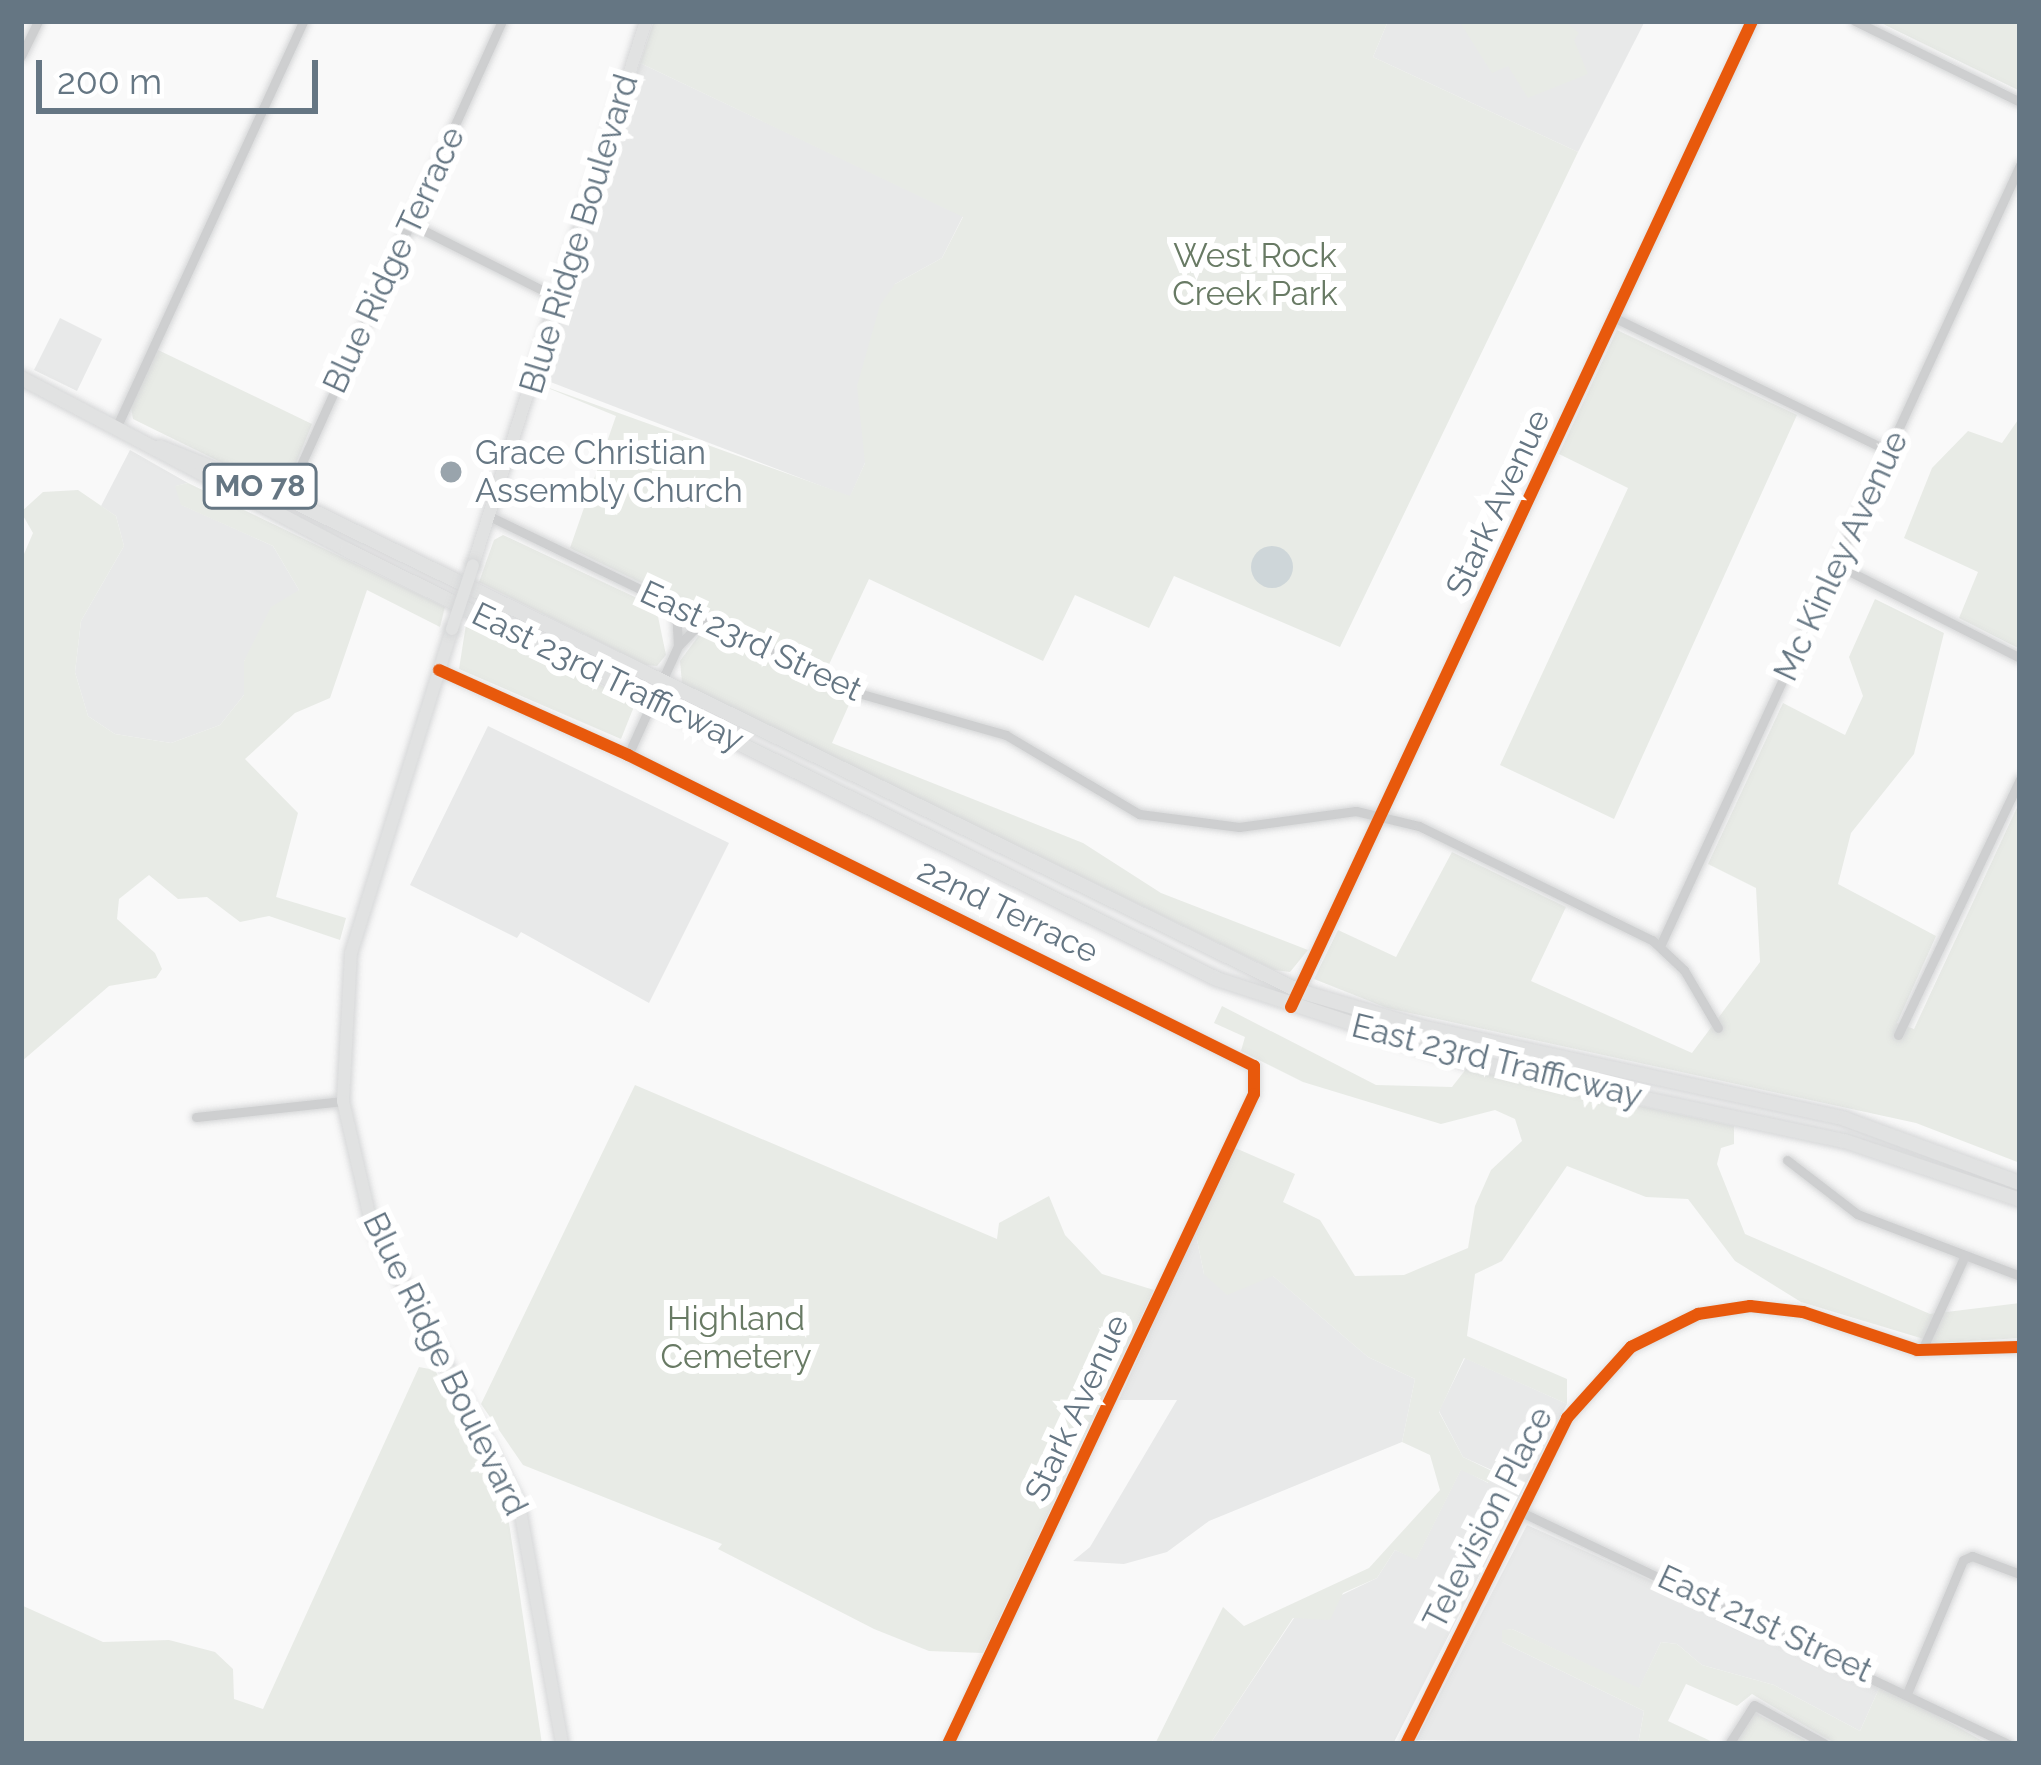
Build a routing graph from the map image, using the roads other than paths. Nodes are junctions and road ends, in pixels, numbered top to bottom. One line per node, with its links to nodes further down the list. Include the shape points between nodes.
1 (38, 21): 7 (street)
2 (303, 21): 14 (street)
3 (502, 21): 10 (street, Blue Ridge Terrace)
4 (646, 21): 11 (main road, Blue Ridge Boulevard)
5 (1751, 21): 12 (street, Stark Avenue)
6 (1856, 21): 8 (street)
7 (21, 56)
8 (2020, 102)
9 (2020, 165): 16 (street, Mc Kinley Avenue)
10 (413, 225): 11 (street); 17 (street, Blue Ridge Terrace)
11 (560, 299): 18 (main road, Blue Ridge Boulevard)
12 (1615, 318): 16 (street); 29 (street, Stark Avenue)
13 (23, 384): 14 (main road, MO 78)
14 (117, 426): 15 (main road, MO 78)
15 (160, 446): 17 (main road, MO 78); 26 (main road, East 23rd Trafficway / MO 78, via 185,469)
16 (1889, 451): 19 (street, Mc Kinley Avenue)
17 (286, 498): 25 (main road, East 23rd Trafficway / MO 78)
18 (489, 516): 20 (street, East 23rd Street); 24 (main road, Blue Ridge Boulevard, bridge)
19 (1837, 566): 23 (street); 30 (street, Mc Kinley Avenue)
20 (676, 608): 21 (street, East 23rd Street); 22 (street)
21 (702, 621): 22 (street); 29 (street, East 23rd Street, via 851,691 984,725 1109,801 1172,824 1239,827 1328,811)
22 (678, 646): 25 (street)
23 (2020, 658)
24 (439, 670): 27 (street); 36 (main road, Blue Ridge Boulevard, via 352,953)
25 (661, 683): 31 (main road, East 23rd Trafficway / MO 78)
26 (654, 698): 27 (street); 32 (main road, East 23rd Trafficway / MO 78, via 1217,979)
27 (628, 755): 35 (street, 22nd Terrace, via 1248,1060 1258,1076)
28 (2020, 779): 34 (street)
29 (1382, 815): 30 (street, East 23rd Street); 31 (street, Stark Avenue)
30 (1660, 946): 33 (street, East 23rd Street)
31 (1298, 991): 32 (street, Stark Avenue); 39 (main road, East 23rd Trafficway / MO 78, via 1421,1028 1845,1119)
32 (1292, 1007): 40 (main road, East 23rd Trafficway / MO 78, via 1463,1060 1879,1149)
33 (1718, 1028)
34 (1898, 1035)
35 (1254, 1094): 49 (street, Stark Avenue)
36 (343, 1101): 37 (street); 48 (main road, Blue Ridge Boulevard, via 371,1222 519,1504)
37 (196, 1117)
38 (1786, 1160): 41 (street, via 1857,1214)
39 (2020, 1183)
40 (2020, 1200)
41 (1965, 1256): 42 (street); 44 (street)
42 (2020, 1276)
43 (2020, 1347): 44 (street, Television Place)
44 (1922, 1351): 45 (street, Television Place, via 1777,1307 1724,1308 1676,1322 1631,1347 1588,1387)
45 (1520, 1511): 47 (street, East 21st Street); 50 (street, Television Place)
46 (2020, 1574): 47 (street, via 1968,1556 1930,1623)
47 (1908, 1691): 53 (street, East 21st Street)
48 (562, 1744)
49 (948, 1744)
50 (1406, 1744)
51 (1729, 1744): 52 (street, via 1746,1709 1764,1708)
52 (1825, 1744)
53 (2008, 1744)

